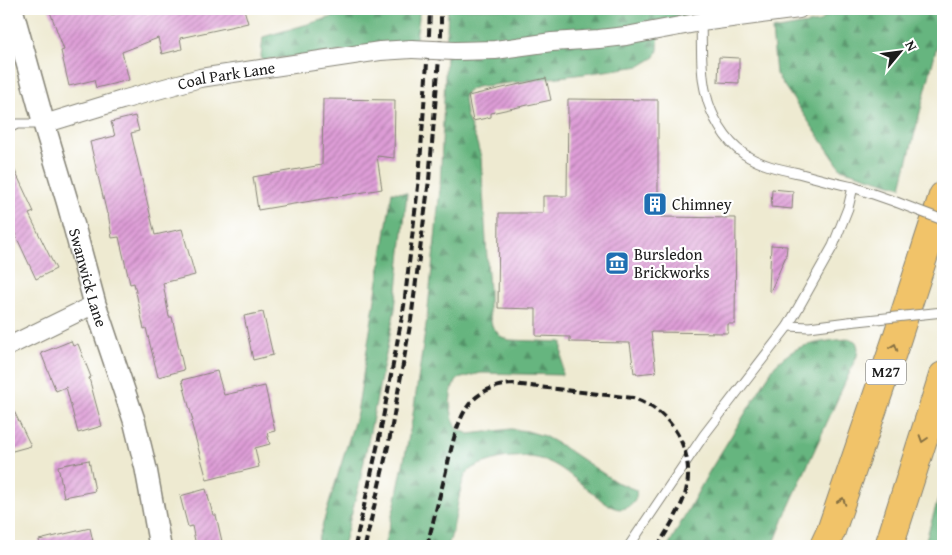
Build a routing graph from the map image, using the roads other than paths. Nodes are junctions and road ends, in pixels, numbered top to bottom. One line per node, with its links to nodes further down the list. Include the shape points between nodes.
1 (12, 9): 4 (street, Swanwick Lane)
2 (799, 9): 3 (street)
3 (701, 22): 4 (street, Coal Park Lane, bridge, via 626,36 495,50 380,51 200,78); 6 (lane, via 706,94 717,122 734,145 744,154 769,166)
4 (44, 124): 5 (lane, via 18,124); 9 (street, Swanwick Lane)
5 (9, 128)
6 (853, 188): 8 (lane, bridge); 11 (lane, via 833,246)
7 (943, 196): 16 (highway, M27, one-way to 7)
8 (943, 220)
9 (95, 304): 12 (street); 14 (street, Swanwick Lane, via 134,420)
10 (943, 312): 11 (lane, bridge, via 809,327)
11 (788, 326): 15 (lane, via 704,435)
12 (9, 346)
13 (943, 376): 17 (highway, one-way to 17)
14 (160, 546)
15 (629, 546)
16 (824, 546)
17 (889, 546)

